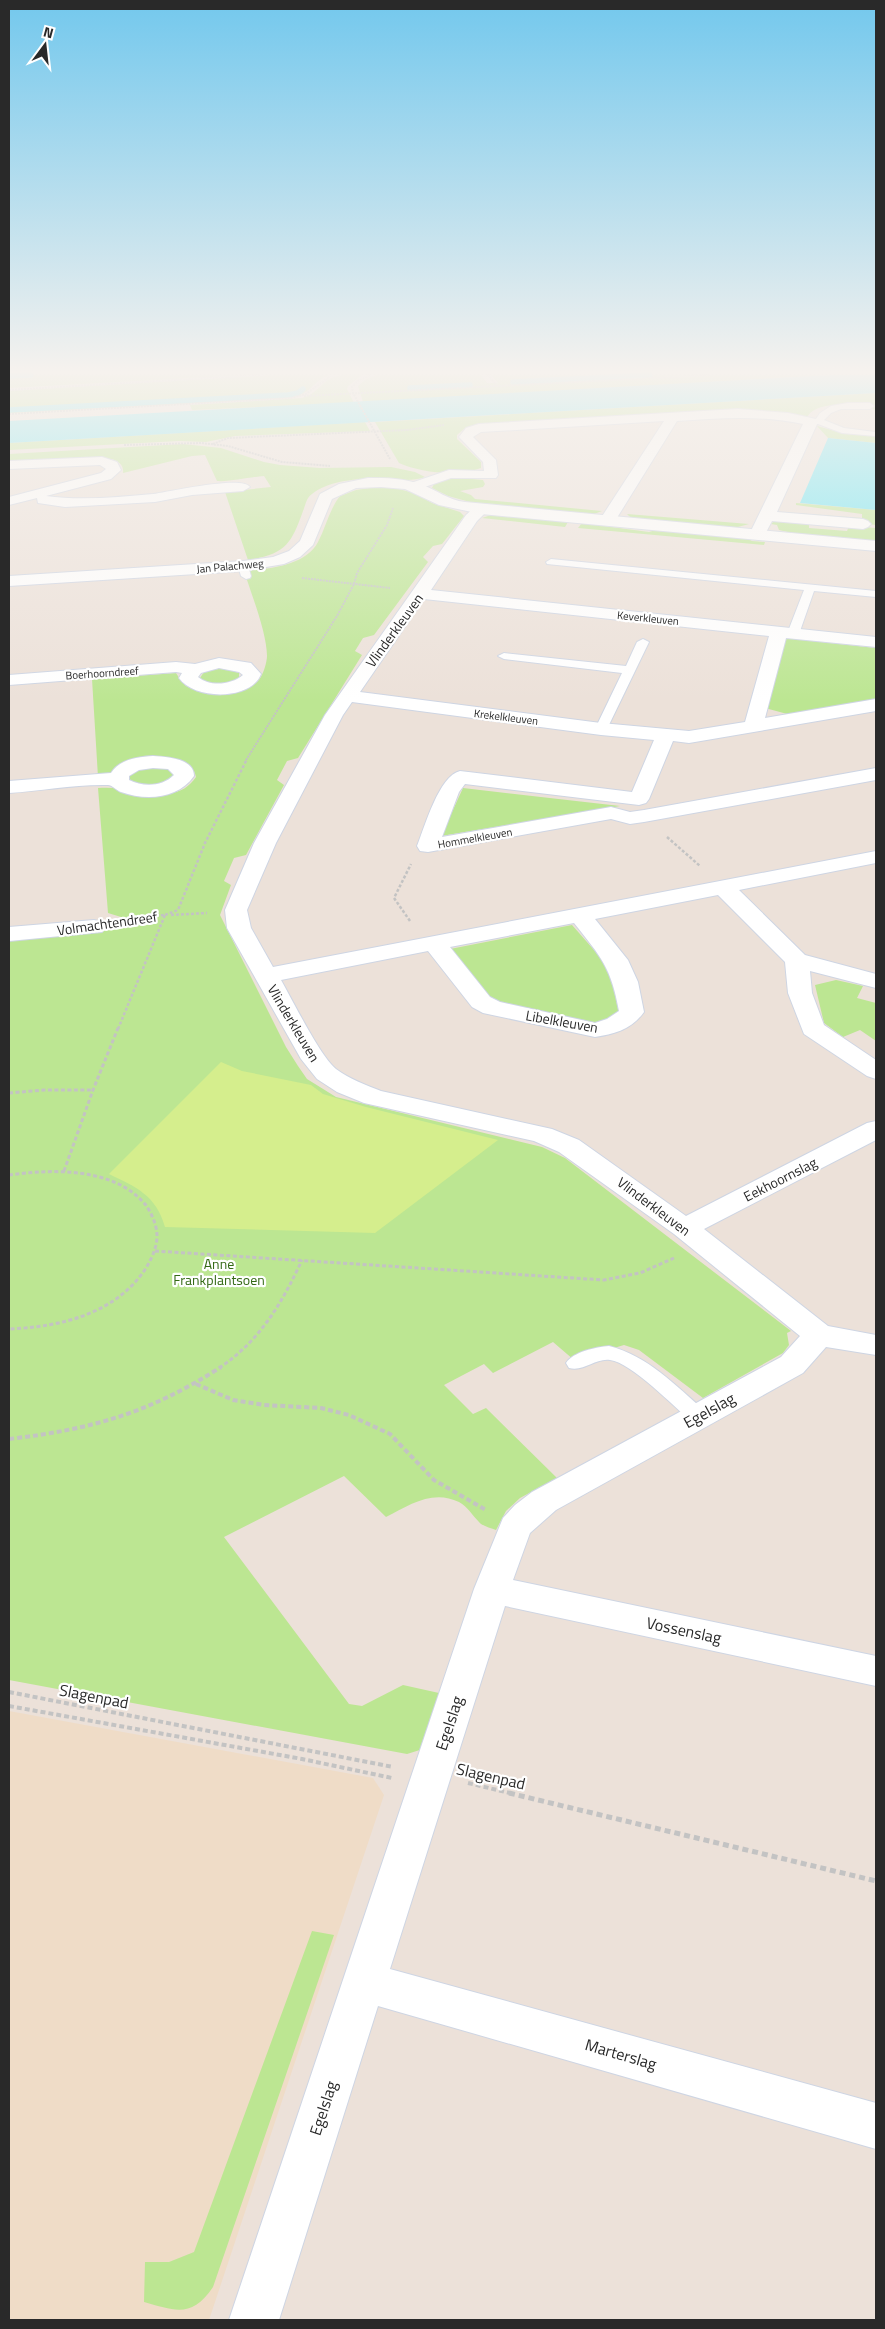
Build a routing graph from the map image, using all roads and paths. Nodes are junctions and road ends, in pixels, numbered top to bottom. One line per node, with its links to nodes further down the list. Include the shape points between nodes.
1 (75, 484): 9 (street)
2 (419, 484): 6 (street)
3 (492, 484): 8 (street)
4 (631, 484): 13 (street)
5 (785, 484): 12 (street)
6 (412, 486): 11 (street, via 438,500); 19 (street, Jan Palachweg, via 365,484 334,491 325,498 302,549 245,571); 20 (path, via 391,510 388,525 357,573)
7 (243, 487): 9 (street, via 226,486 155,498 65,503)
8 (486, 491)
9 (30, 495): 10 (street)
10 (9, 501)
11 (481, 509): 13 (street); 22 (street, Vlinderkleuven, via 471,518)
12 (766, 516): 14 (street); 15 (street)
13 (607, 521): 15 (street)
14 (863, 524)
15 (757, 535): 16 (street)
16 (876, 546)
17 (551, 562): 21 (lane)
18 (296, 578): 20 (path)
19 (9, 581)
20 (354, 584): 22 (path); 44 (path, via 292,690 253,747 205,843 178,910)
21 (810, 587): 23 (lane); 24 (lane)
22 (422, 592): 24 (street, Keverkleuven); 31 (street, Vlinderkleuven)
23 (876, 594)
24 (786, 633): 26 (street, Keverkleuven); 33 (street)
25 (643, 642): 29 (lane)
26 (876, 642)
27 (504, 656): 29 (lane)
28 (194, 669): 30 (street, Boerhoorndreef, via 176,667)
29 (629, 670): 34 (lane)
30 (9, 680)
31 (347, 696): 34 (street, Krekelkleuven); 43 (street, Vlinderkleuven, via 265,843)
32 (876, 705): 33 (street, Krekelkleuven)
33 (754, 726): 35 (street, Krekelkleuven, via 689,736)
34 (601, 729): 35 (street, Krekelkleuven)
35 (666, 735): 39 (street)
36 (876, 774): 39 (street, Hommelkleuven)
37 (118, 778): 38 (street)
38 (9, 787)
39 (642, 808): 40 (street, Hommelkleuven, via 630,818 611,813); 40 (street, Hommelkleuven, via 460,777 449,792); 42 (path)
40 (428, 846): 48 (path, via 417,853 394,898)
41 (876, 857): 42 (street)
42 (723, 887): 45 (street); 49 (street)
43 (236, 910): 44 (path, Volmachtendreef); 50 (street, Vlinderkleuven, via 239,928)
44 (165, 915): 46 (path, Volmachtendreef, via 129,917); 53 (path)
45 (580, 915): 48 (street); 48 (street, Libelkleuven, via 616,960 626,982 632,1012 626,1020 609,1028 595,1030 492,1008 481,1002)
46 (94, 926): 47 (street, Volmachtendreef)
47 (9, 934)
48 (430, 944): 50 (street)
49 (797, 960): 51 (street); 52 (street, via 800,993 813,1029)
50 (266, 976): 58 (street, Vlinderkleuven, via 326,1074 373,1097 542,1135 569,1146)
51 (876, 981)
52 (876, 1071)
53 (94, 1090): 54 (path); 56 (path)
54 (9, 1093)
55 (876, 1129): 58 (street, Eekhoornslag)
56 (64, 1171): 57 (path); 59 (path, via 93,1175 138,1197 152,1214 158,1233)
57 (9, 1175)
58 (693, 1235): 60 (path, via 656,1267 604,1280); 62 (street, Vlinderkleuven)
59 (155, 1251): 60 (path); 61 (path, via 143,1275 122,1295 92,1312 58,1324)
60 (302, 1260): 65 (path, via 295,1281 262,1330 244,1348)
61 (9, 1330)
62 (819, 1335): 63 (street); 66 (street, Egelslag, via 792,1365)
63 (876, 1345)
64 (576, 1363): 66 (lane, via 607,1353 625,1357)
65 (196, 1384): 67 (path, via 121,1418 40,1437); 68 (path, via 233,1400 321,1408 349,1414 390,1434 434,1480)
66 (698, 1416): 68 (street, Egelslag, via 544,1501)
67 (9, 1439)
68 (515, 1526): 69 (street, Egelslag)
69 (492, 1589): 70 (street, Vossenslag); 73 (street, Egelslag)
70 (876, 1671)
71 (9, 1692): 73 (path, Slagenpad)
72 (9, 1706): 73 (path, via 392,1778)
73 (432, 1775): 74 (path, Slagenpad); 75 (street, Egelslag)
74 (876, 1881)
75 (365, 1982): 76 (street, Marterslag); 77 (street, Egelslag)
76 (876, 2126)
77 (254, 2320)

